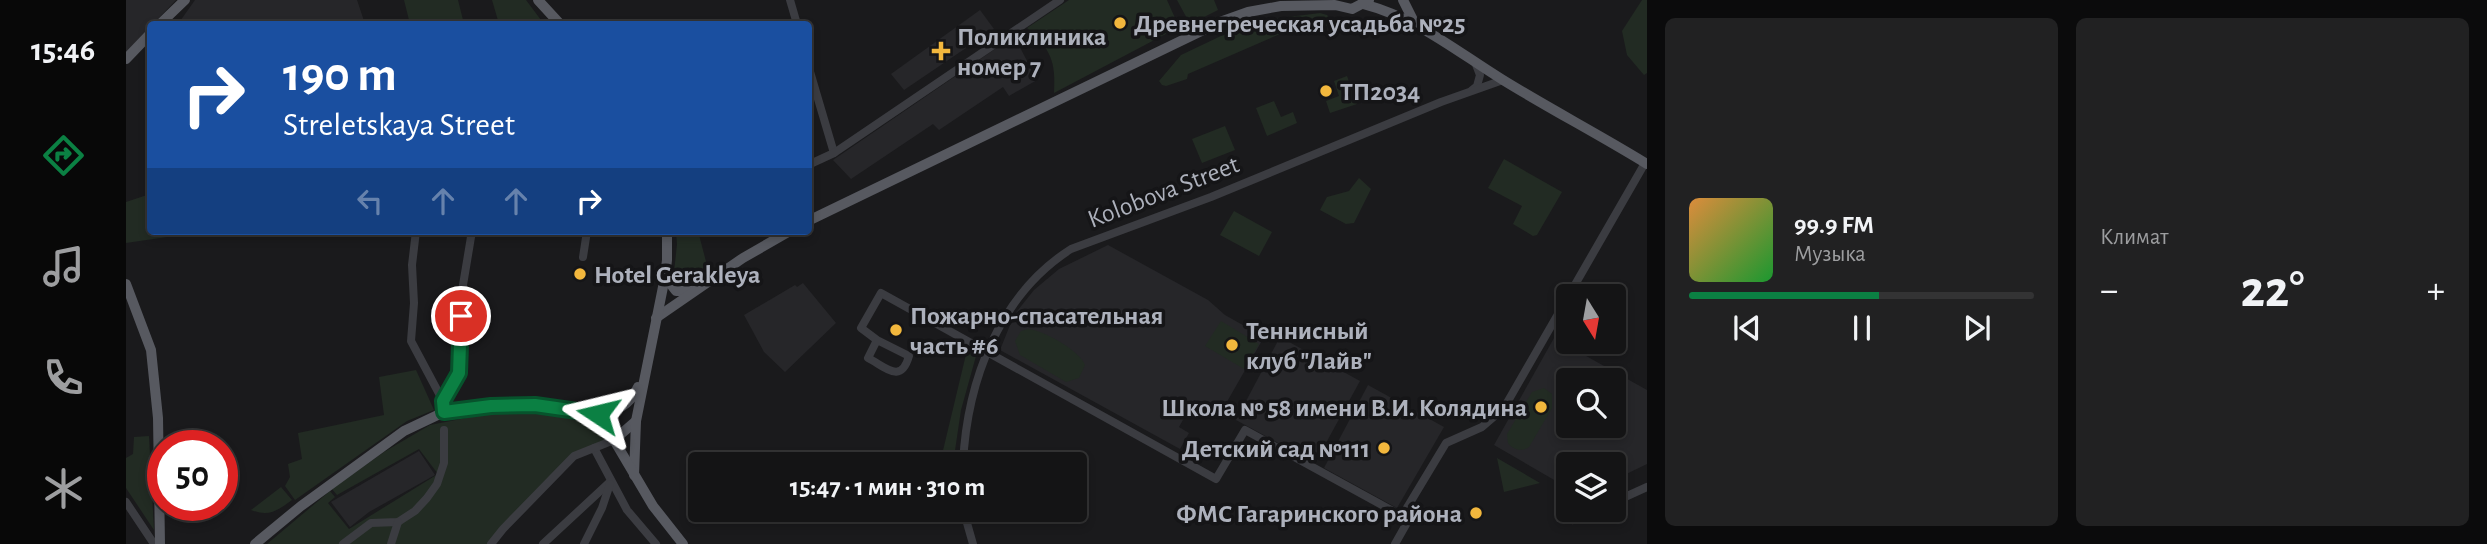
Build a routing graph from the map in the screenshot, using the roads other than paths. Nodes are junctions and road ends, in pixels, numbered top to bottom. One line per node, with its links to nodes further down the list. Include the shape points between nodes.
1 (185, 0): 9 (main road)
2 (538, 0): 10 (main road)
3 (790, 0): 11 (street)
4 (1059, 0): 19 (street)
5 (1403, 0): 12 (main road)
6 (1366, 2): 8 (main road, via 1352,9); 12 (main road)
7 (1285, 3): 8 (main road); 22 (main road, via 1248,12 1180,40)
8 (1333, 3)
9 (163, 21)
10 (556, 21)
11 (796, 21)
12 (1414, 22): 15 (main road)
13 (147, 37): 14 (main road)
14 (126, 59)
15 (1472, 60): 17 (main road); 18 (street, via 1480,75)
16 (812, 79): 19 (street)
17 (1503, 80): 18 (street, Kolobova Street); 21 (main road)
18 (1472, 90): 35 (street, Kolobova Street, via 1071,249 1016,298)
19 (834, 153): 20 (street)
20 (812, 163)
21 (1646, 164): 49 (street, via 1504,408 1482,428 1446,443)
22 (812, 219)
23 (416, 235): 37 (street, via 411,341)
24 (471, 235): 37 (street, via 461,297 459,373)
25 (586, 235): 28 (street)
26 (667, 235): 29 (main road)
27 (783, 235): 31 (main road)
28 (583, 257)
29 (665, 276): 31 (main road, via 676,291); 32 (main road)
30 (126, 284): 53 (main road, via 151,350 158,418)
31 (692, 291): 32 (main road); 33 (main road)
32 (660, 300): 33 (main road)
33 (656, 318): 36 (main road)
34 (877, 340): 34 (street, via 909,356 905,369 895,372 868,358); 35 (street, via 860,328 881,293)
35 (988, 352): 43 (street, Kolobova Street, via 967,416); 49 (street, via 1216,479 1245,430)
36 (643, 377): 38 (main road, via 634,396 621,408 598,414); 39 (main road)
37 (449, 410): 38 (main road, via 523,405); 41 (main road, via 562,410 583,418); 54 (main road, via 404,431)
38 (577, 412): 41 (main road, via 600,425)
39 (636, 421): 41 (main road); 44 (main road)
40 (444, 430): 50 (street, via 446,454 438,484 415,511)
41 (614, 440): 42 (street); 44 (main road)
42 (594, 448): 45 (street); 57 (street, via 574,456)
43 (964, 452)
44 (634, 475): 61 (main road)
45 (611, 481): 58 (street); 59 (street); 60 (street, via 627,510)
46 (1647, 487): 47 (street)
47 (1626, 497)
48 (126, 502): 52 (street)
49 (1402, 516): 63 (street)
50 (398, 522): 55 (street, via 371,523); 56 (street)
51 (966, 522): 62 (street)
52 (154, 544)
53 (160, 544)
54 (256, 544)
55 (343, 544)
56 (391, 544)
57 (491, 544)
58 (543, 544)
59 (584, 544)
60 (656, 544)
61 (683, 544)
62 (973, 544)
63 (1395, 544)

